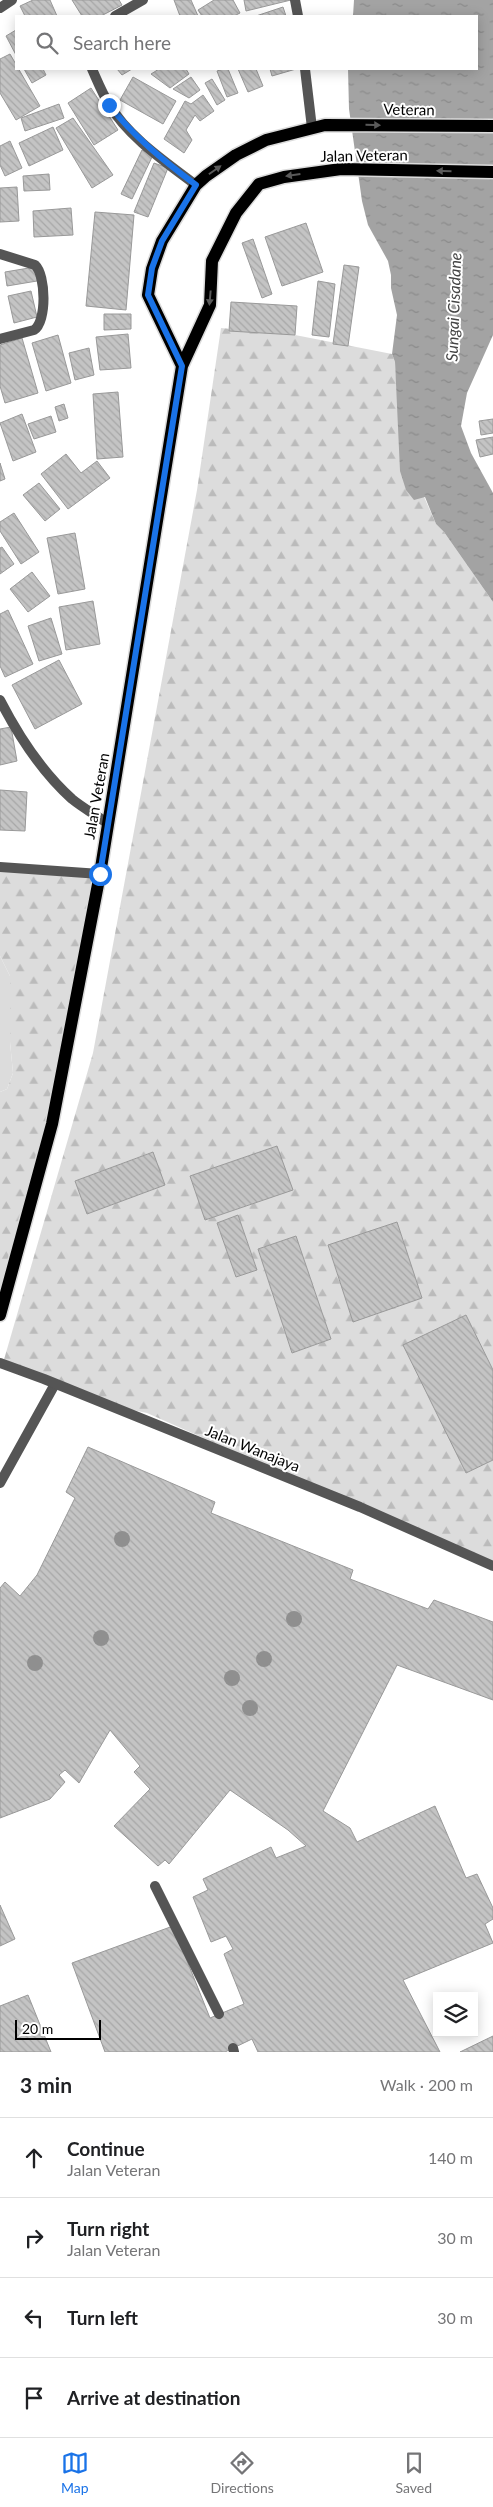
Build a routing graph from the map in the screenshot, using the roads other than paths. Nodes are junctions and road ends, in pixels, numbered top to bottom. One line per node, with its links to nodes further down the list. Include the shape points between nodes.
1 (12, 0): 4 (street)
2 (143, 0): 5 (street)
3 (295, 0): 6 (street)
4 (0, 8)
5 (117, 15)
6 (298, 15)
7 (92, 70): 12 (street, via 109,105 125,125)
8 (305, 70): 9 (street)
9 (318, 126): 10 (main road, Veteran, one-way to 10); 12 (main road, Jalan Veteran, one-way to 9, via 236,155 266,140)
10 (493, 126)
11 (493, 172): 15 (main road, Jalan Veteran, one-way to 15, via 341,169 259,184 236,213 212,261 210,305)
12 (196, 185): 15 (main road, Jalan Veteran, via 162,241 152,268 148,295)
13 (0, 254): 14 (street, via 39,269 42,320 34,330)
14 (0, 339)
15 (182, 366): 17 (main road, Jalan Veteran)
16 (0, 700): 17 (street, via 29,748 56,782 73,799)
17 (107, 823): 19 (main road, Jalan Veteran)
18 (0, 867): 19 (street)
19 (100, 874): 20 (main road, Jalan Veteran, via 52,1124)
20 (0, 1315)
21 (0, 1363): 22 (street, Jalan Wanajaya)
22 (55, 1384): 23 (street); 24 (street, Jalan Wanajaya, via 360,1507)
23 (0, 1483)
24 (493, 1566)
25 (155, 1886): 26 (street)
26 (219, 2014)

